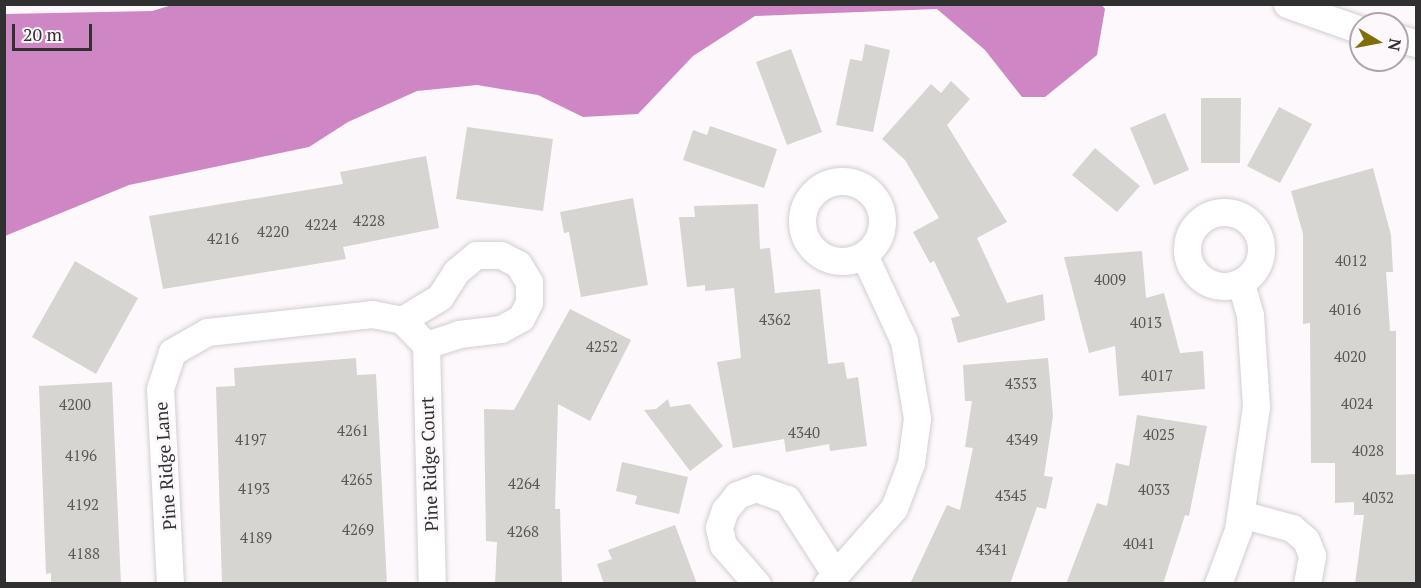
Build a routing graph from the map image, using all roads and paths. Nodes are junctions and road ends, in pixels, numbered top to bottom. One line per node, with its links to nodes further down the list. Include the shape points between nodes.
1 (1287, 4): 2 (street)
2 (1349, 26)
3 (864, 255): 8 (street, via 904,341 917,418 912,463 894,508)
4 (1241, 283): 7 (street, via 1250,315 1256,406)
5 (402, 320): 6 (street); 6 (street, via 440,297 456,272 476,255 501,255 518,264 529,282 529,302 521,318 501,329 459,334); 9 (street, Pine Ridge Lane, via 372,314 228,329 207,332 172,352 160,389)
6 (426, 345): 10 (street, Pine Ridge Court)
7 (1241, 514): 12 (street); 13 (street, via 1292,528 1306,540 1312,556)
8 (832, 579): 11 (street, via 786,499 756,488 737,495 725,510 720,527 723,545)
9 (170, 584)
10 (432, 584)
11 (757, 584)
12 (1218, 584)
13 (1307, 584)

